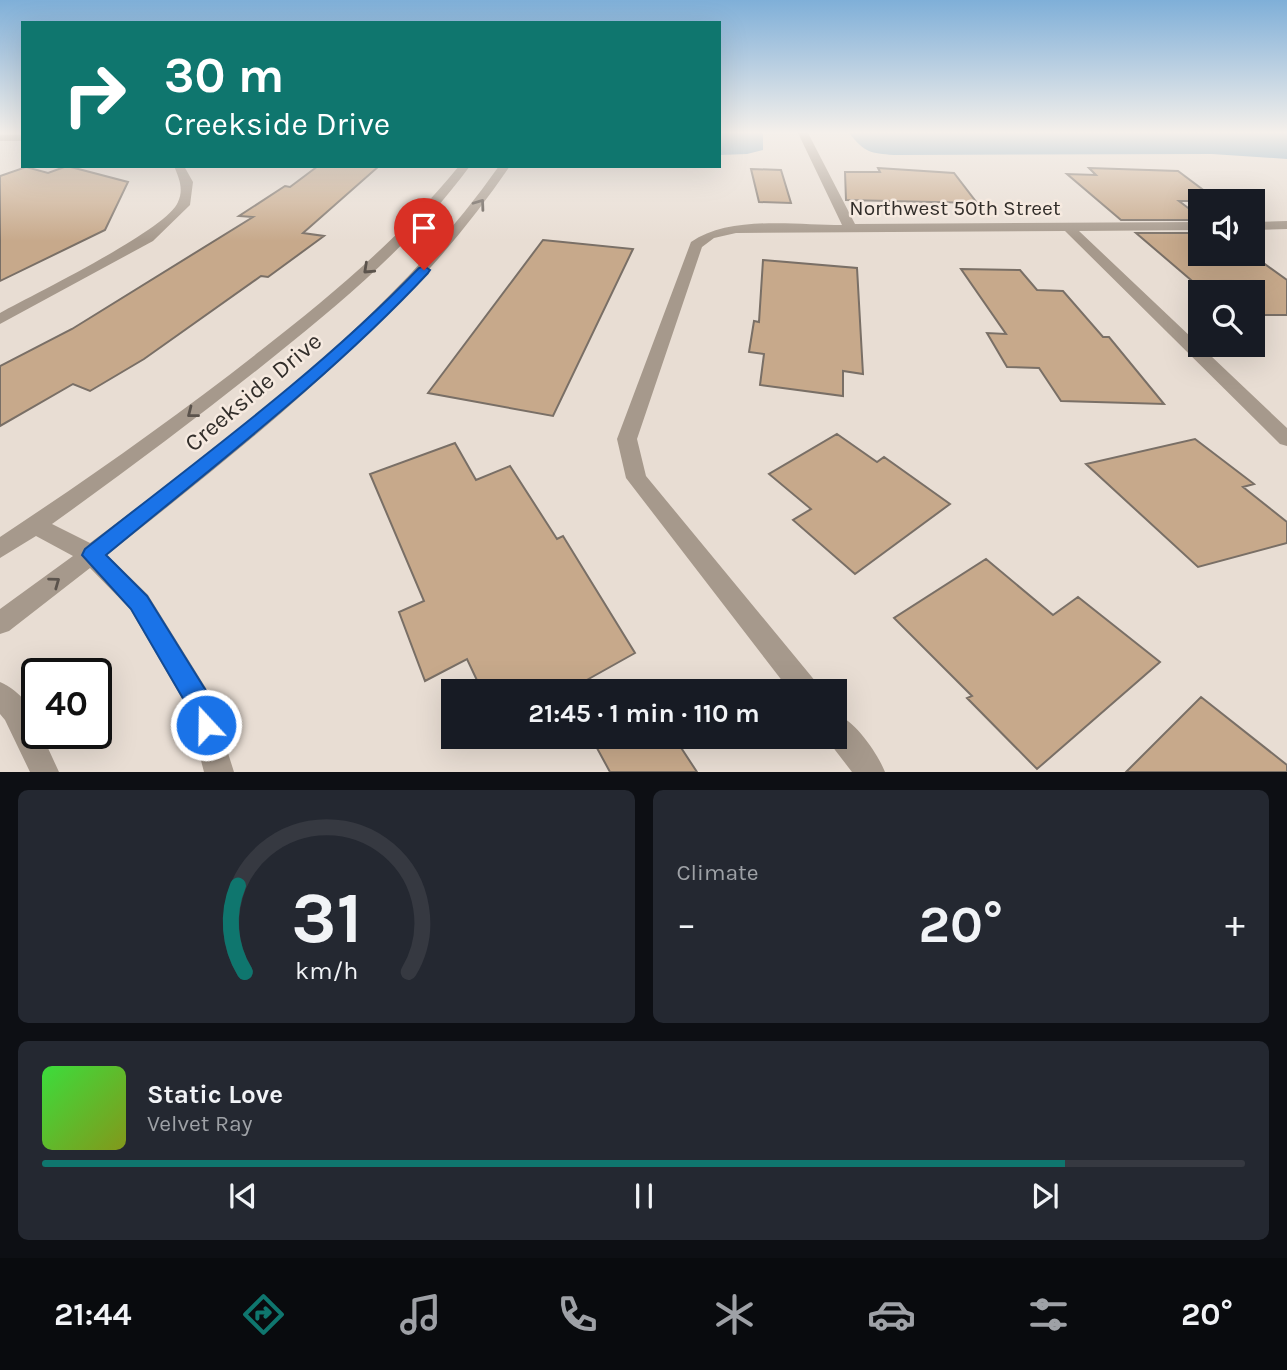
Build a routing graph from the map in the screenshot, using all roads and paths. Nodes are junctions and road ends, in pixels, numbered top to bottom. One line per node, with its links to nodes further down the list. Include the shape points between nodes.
1 (181, 169): 10 (street, via 187,182 184,205 148,238)
2 (463, 169): 12 (street, Creekside Drive, one-way to 12, via 403,235 337,297 169,430)
3 (503, 169): 14 (street, Creekside Drive, one-way to 3, via 304,383 388,308 479,207)
4 (821, 169): 9 (street)
5 (1287, 225): 7 (street)
6 (1188, 226): 8 (street, Northwest 50th Street)
7 (1265, 226)
8 (1068, 227): 9 (street, Northwest 50th Street); 11 (street)
9 (850, 228): 16 (street, Northwest 50th Street, via 736,229 710,235 696,245 627,439 636,478)
10 (0, 319)
11 (1287, 439)
12 (35, 525): 13 (street, Creekside Drive); 14 (street)
13 (0, 549)
14 (92, 555): 15 (street, Creekside Drive, one-way to 14); 20 (street, via 139,602 199,702)
15 (0, 623)
16 (796, 679)
17 (0, 695): 19 (street, via 15,710)
18 (847, 742): 21 (street)
19 (45, 772)
20 (219, 772)
21 (871, 772)

